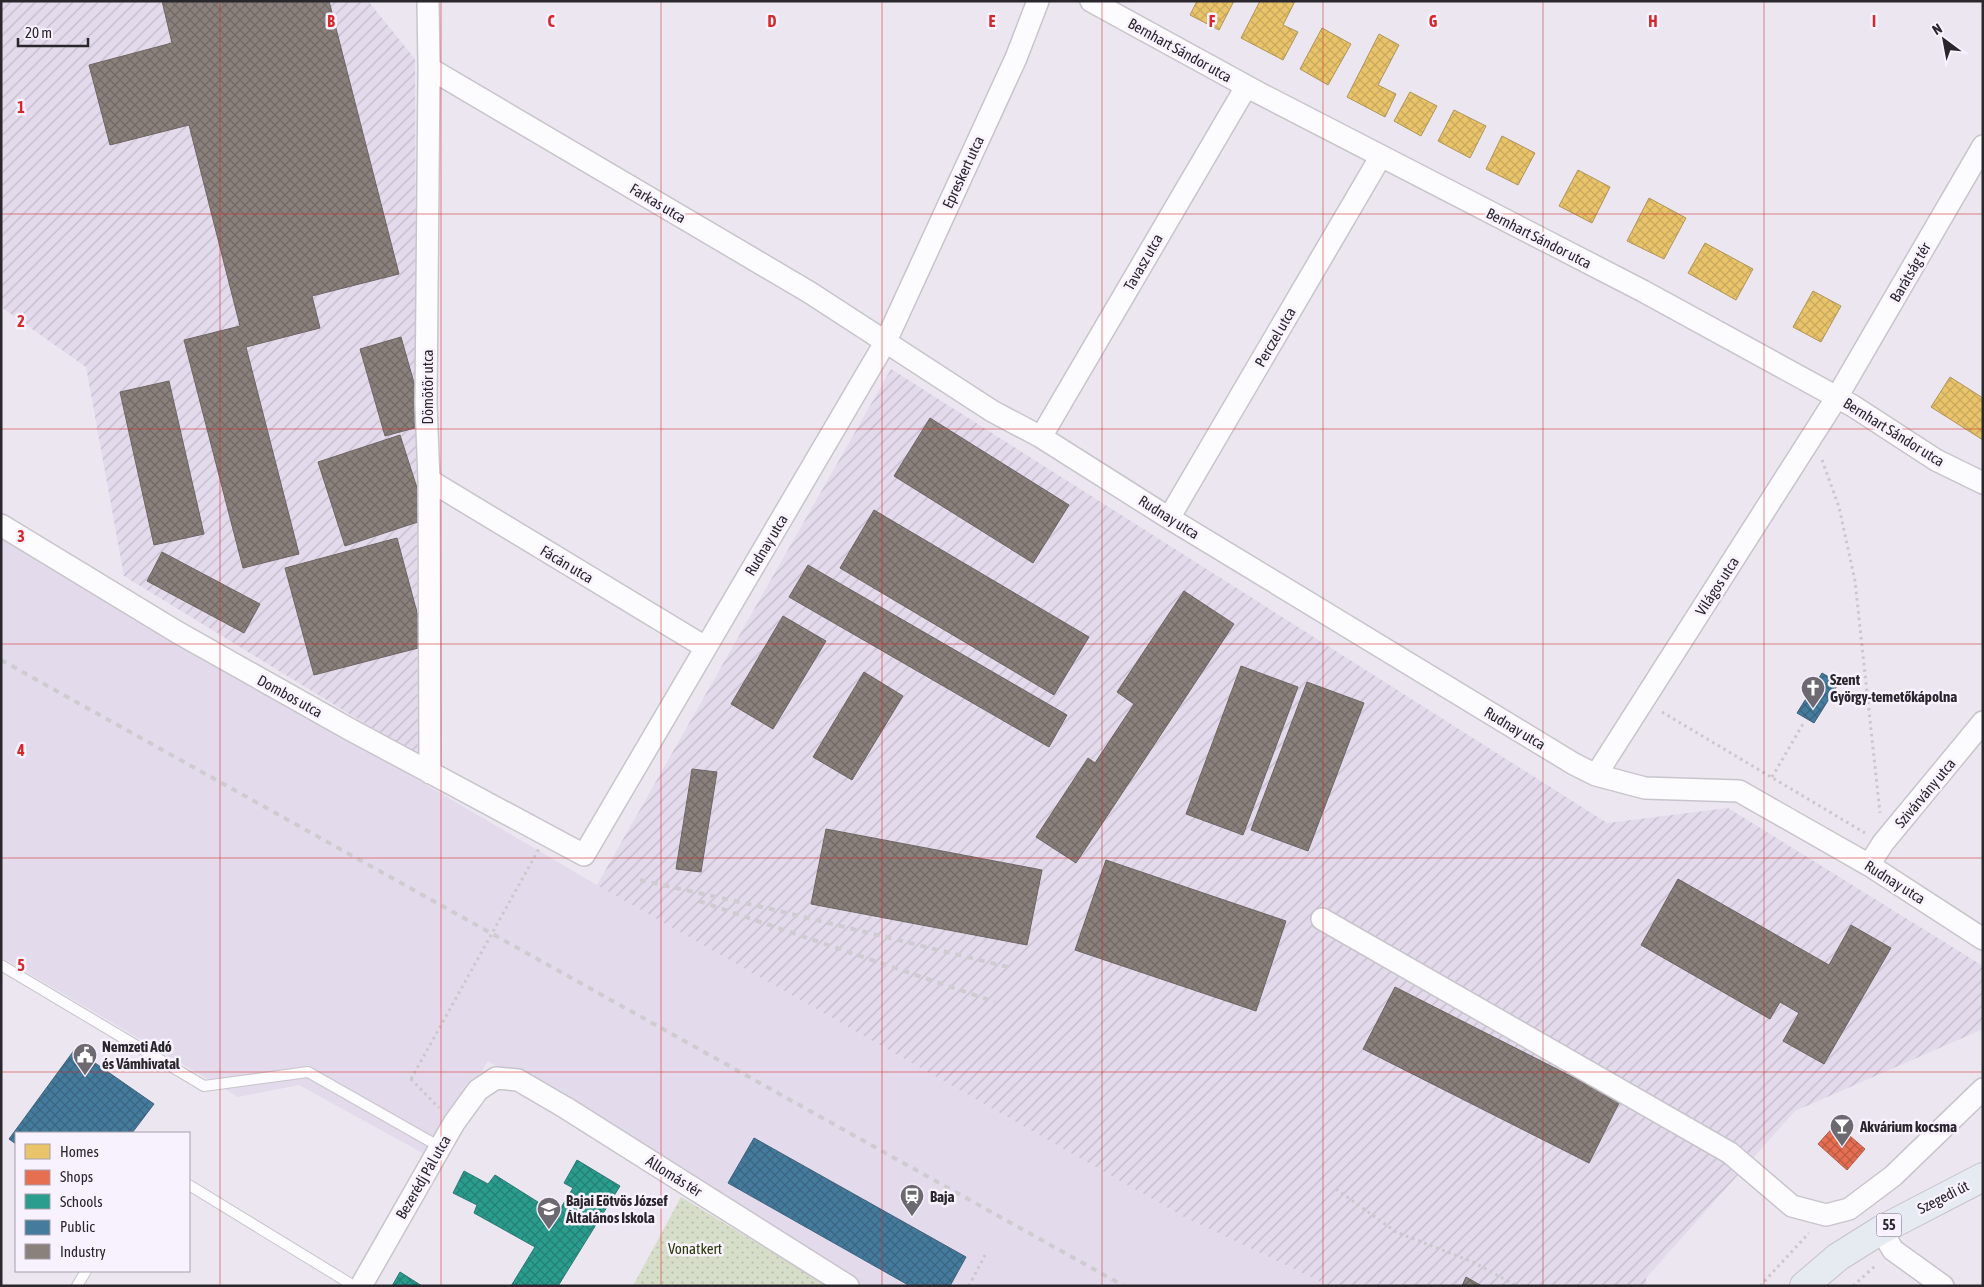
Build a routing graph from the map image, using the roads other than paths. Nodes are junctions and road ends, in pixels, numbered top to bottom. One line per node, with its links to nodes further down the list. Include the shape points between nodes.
1 (428, 1): 4 (street, Dömötör utca)
2 (1038, 1): 8 (street, Epreskert utca, via 1016,58)
3 (1091, 1): 5 (street, Bernhart Sándor utca)
4 (429, 68): 8 (street, Farkas utca, via 809,292); 11 (street, Dömötör utca, via 426,404)
5 (1246, 86): 7 (street, Bernhart Sándor utca); 10 (street, Tavasz utca)
6 (1983, 146): 9 (street, Barátság tér)
7 (1381, 156): 9 (street, Bernhart Sándor utca, via 1643,291); 13 (street, Perczel utca)
8 (886, 341): 10 (street, Rudnay utca, via 992,411); 15 (street, Rudnay utca)
9 (1837, 397): 12 (street, Bernhart Sándor utca, via 1936,460); 18 (street, Világos utca)
10 (1041, 437): 13 (street, Rudnay utca)
11 (429, 480): 15 (street, Fácán utca); 17 (street, Dömötör utca)
12 (1983, 484)
13 (1169, 518): 18 (street, Rudnay utca)
14 (1, 525): 17 (street, Dombos utca, via 177,632)
15 (705, 648): 19 (street, Rudnay utca)
16 (1983, 722): 20 (street, Szivárvány utca, via 1883,843)
17 (430, 773): 19 (street, Dombos utca)
18 (1596, 775): 20 (street, Rudnay utca, via 1645,788 1739,791)
19 (584, 855)
20 (1869, 865): 22 (street, Rudnay utca)
21 (1322, 918): 25 (street, via 1730,1153 1792,1206 1826,1215 1850,1209 1893,1176)
22 (1983, 939)
23 (1, 965): 26 (lane, via 204,1086 308,1072)
24 (496, 1078): 26 (street, Bezerédj Pál utca, via 478,1090); 34 (street, Állomás tér, via 518,1080 566,1108)
25 (1983, 1089)
26 (440, 1147): 33 (street, Bezerédj Pál utca)
27 (1983, 1177): 29 (main road, Szegedi út / 55)
28 (190, 1186): 32 (lane)
29 (1880, 1230): 35 (main road, Szegedi út / 55, via 1838,1257); 36 (street, via 1892,1250)
30 (85, 1272): 31 (lane)
31 (77, 1286)
32 (354, 1286)
33 (361, 1286)
34 (848, 1286)
35 (1804, 1286)
36 (1943, 1286)

